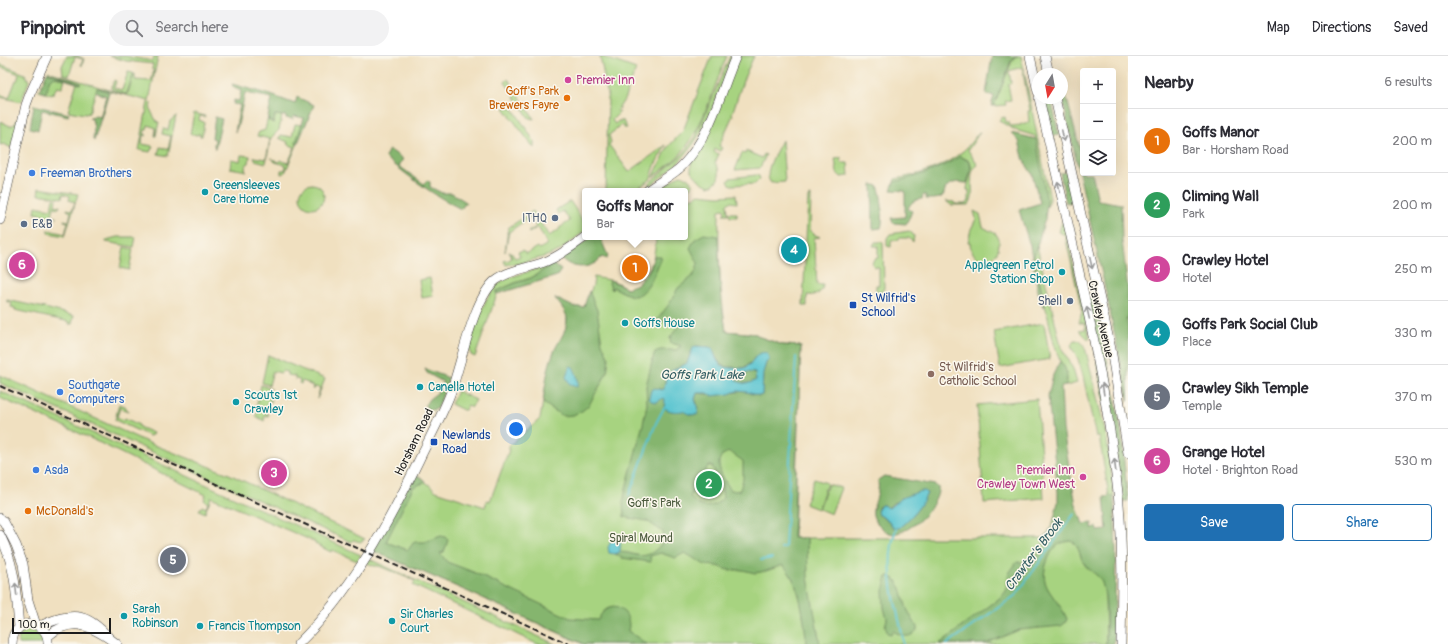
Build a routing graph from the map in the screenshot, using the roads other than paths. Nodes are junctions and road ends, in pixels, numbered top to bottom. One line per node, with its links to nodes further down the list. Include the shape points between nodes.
1 (47, 56): 10 (main road, via 26,105)
2 (736, 56): 9 (main road, via 712,119 698,144 681,166)
3 (1030, 56): 5 (main road)
4 (1045, 56): 6 (main road)
5 (1033, 68)
6 (1048, 68)
7 (1040, 104): 21 (main road, Crawley Avenue, one-way to 7, via 1118,495 1112,441 1099,366)
8 (1056, 104): 12 (main road, Crawley Avenue, one-way to 12, via 1111,349)
9 (651, 188)
10 (0, 220)
11 (582, 239): 20 (main road, Horsham Road, via 554,258 509,273 495,280 490,286 473,322 449,397 404,491 379,537 344,591)
12 (1128, 453)
13 (0, 518): 15 (main road, via 16,544 23,564 28,600)
14 (0, 535): 16 (main road, one-way to 14, via 14,570)
15 (38, 626): 16 (main road, via 24,625); 17 (main road); 18 (main road, via 62,618 81,617 94,623)
16 (19, 628): 19 (main road)
17 (48, 640): 18 (main road, via 62,626 75,624 97,631)
18 (113, 642)
19 (12, 644)
20 (298, 644)
21 (1121, 644)

